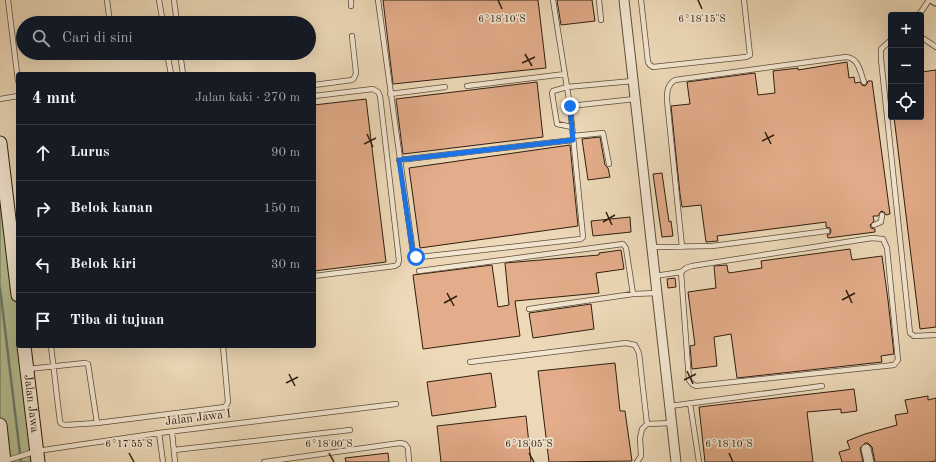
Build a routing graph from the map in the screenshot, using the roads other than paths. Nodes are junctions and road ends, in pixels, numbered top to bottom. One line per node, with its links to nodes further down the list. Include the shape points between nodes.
1 (8, 0): 25 (lane)
2 (108, 0): 15 (lane)
3 (160, 0): 16 (lane)
4 (174, 0): 17 (lane)
5 (350, 0): 13 (lane)
6 (378, 0): 35 (lane)
7 (553, 0): 28 (lane)
8 (599, 0): 18 (lane)
9 (624, 0): 29 (street)
10 (641, 0): 11 (lane, via 648,62 653,67 750,55)
11 (744, 0)
12 (932, 1): 14 (lane)
13 (351, 6)
14 (921, 12)
15 (109, 16)
16 (162, 16)
17 (176, 16)
18 (601, 20)
19 (352, 36): 31 (lane, via 356,73 354,78)
20 (924, 39): 22 (lane)
21 (888, 43): 60 (lane, via 882,49 881,59 910,333 914,336)
22 (936, 47)
23 (168, 60): 26 (lane)
24 (181, 60): 27 (lane)
25 (17, 72)
26 (171, 72)
27 (182, 72)
28 (565, 74): 32 (lane); 34 (lane)
29 (633, 81): 34 (lane); 39 (street)
30 (864, 82): 51 (lane, via 857,62 846,57 670,82 667,100)
31 (316, 86)
32 (467, 86)
33 (445, 87): 35 (lane)
34 (567, 87): 40 (lane); 41 (lane, via 552,93 557,124)
35 (390, 94): 44 (lane)
36 (16, 96): 38 (lane)
37 (316, 96): 55 (lane, via 373,89 378,92 399,260 395,266)
38 (0, 99)
39 (635, 99): 40 (lane); 50 (street)
40 (570, 106): 41 (lane)
41 (572, 127): 42 (lane)
42 (573, 138): 44 (lane); 44 (lane, via 583,237 566,241 416,257 413,253); 45 (lane, via 603,133)
43 (0, 143): 49 (street)
44 (399, 160)
45 (609, 164)
46 (882, 215): 47 (lane, via 881,222)
47 (874, 225)
48 (827, 231): 51 (lane)
49 (14, 233): 52 (street)
50 (652, 247): 51 (lane); 56 (street)
51 (682, 248)
52 (16, 264)
53 (419, 271): 58 (lane, via 623,244 626,248)
54 (681, 272): 54 (lane, via 692,266 872,238 883,239 887,248 898,360 894,365 696,386 689,380); 56 (lane)
55 (316, 276)
56 (655, 276): 57 (street)
57 (657, 293): 58 (lane); 70 (street)
58 (633, 294): 59 (lane)
59 (529, 309)
60 (936, 335)
61 (24, 348): 66 (street, Jalan Jawa)
62 (51, 348): 65 (lane)
63 (223, 348): 71 (lane, via 228,402 225,407)
64 (470, 362): 73 (lane, via 626,343 635,345)
65 (54, 366): 66 (lane); 71 (lane, via 60,422); 71 (lane, via 85,362 88,364)
66 (27, 370): 80 (street, Jalan Jawa)
67 (822, 386): 68 (lane)
68 (690, 403): 70 (lane); 88 (lane)
69 (396, 404): 76 (lane, Jalan Jawa I)
70 (670, 406): 72 (street)
71 (97, 423)
72 (672, 423): 73 (lane); 87 (street)
73 (647, 424): 86 (lane, via 642,428 641,456)
74 (0, 425): 81 (street)
75 (350, 430): 79 (lane)
76 (172, 432): 77 (lane, Jalan Jawa I); 79 (lane)
77 (160, 433): 80 (lane, Jalan Jawa I); 82 (lane)
78 (866, 449): 89 (street)
79 (174, 450): 83 (lane)
80 (34, 455): 81 (lane, Jalan Jawa I)
81 (5, 461)
82 (163, 462)
83 (175, 462)
84 (264, 462): 85 (lane, via 400,443 408,448)
85 (409, 462)
86 (637, 462)
87 (676, 462)
88 (698, 462)
89 (869, 462)

